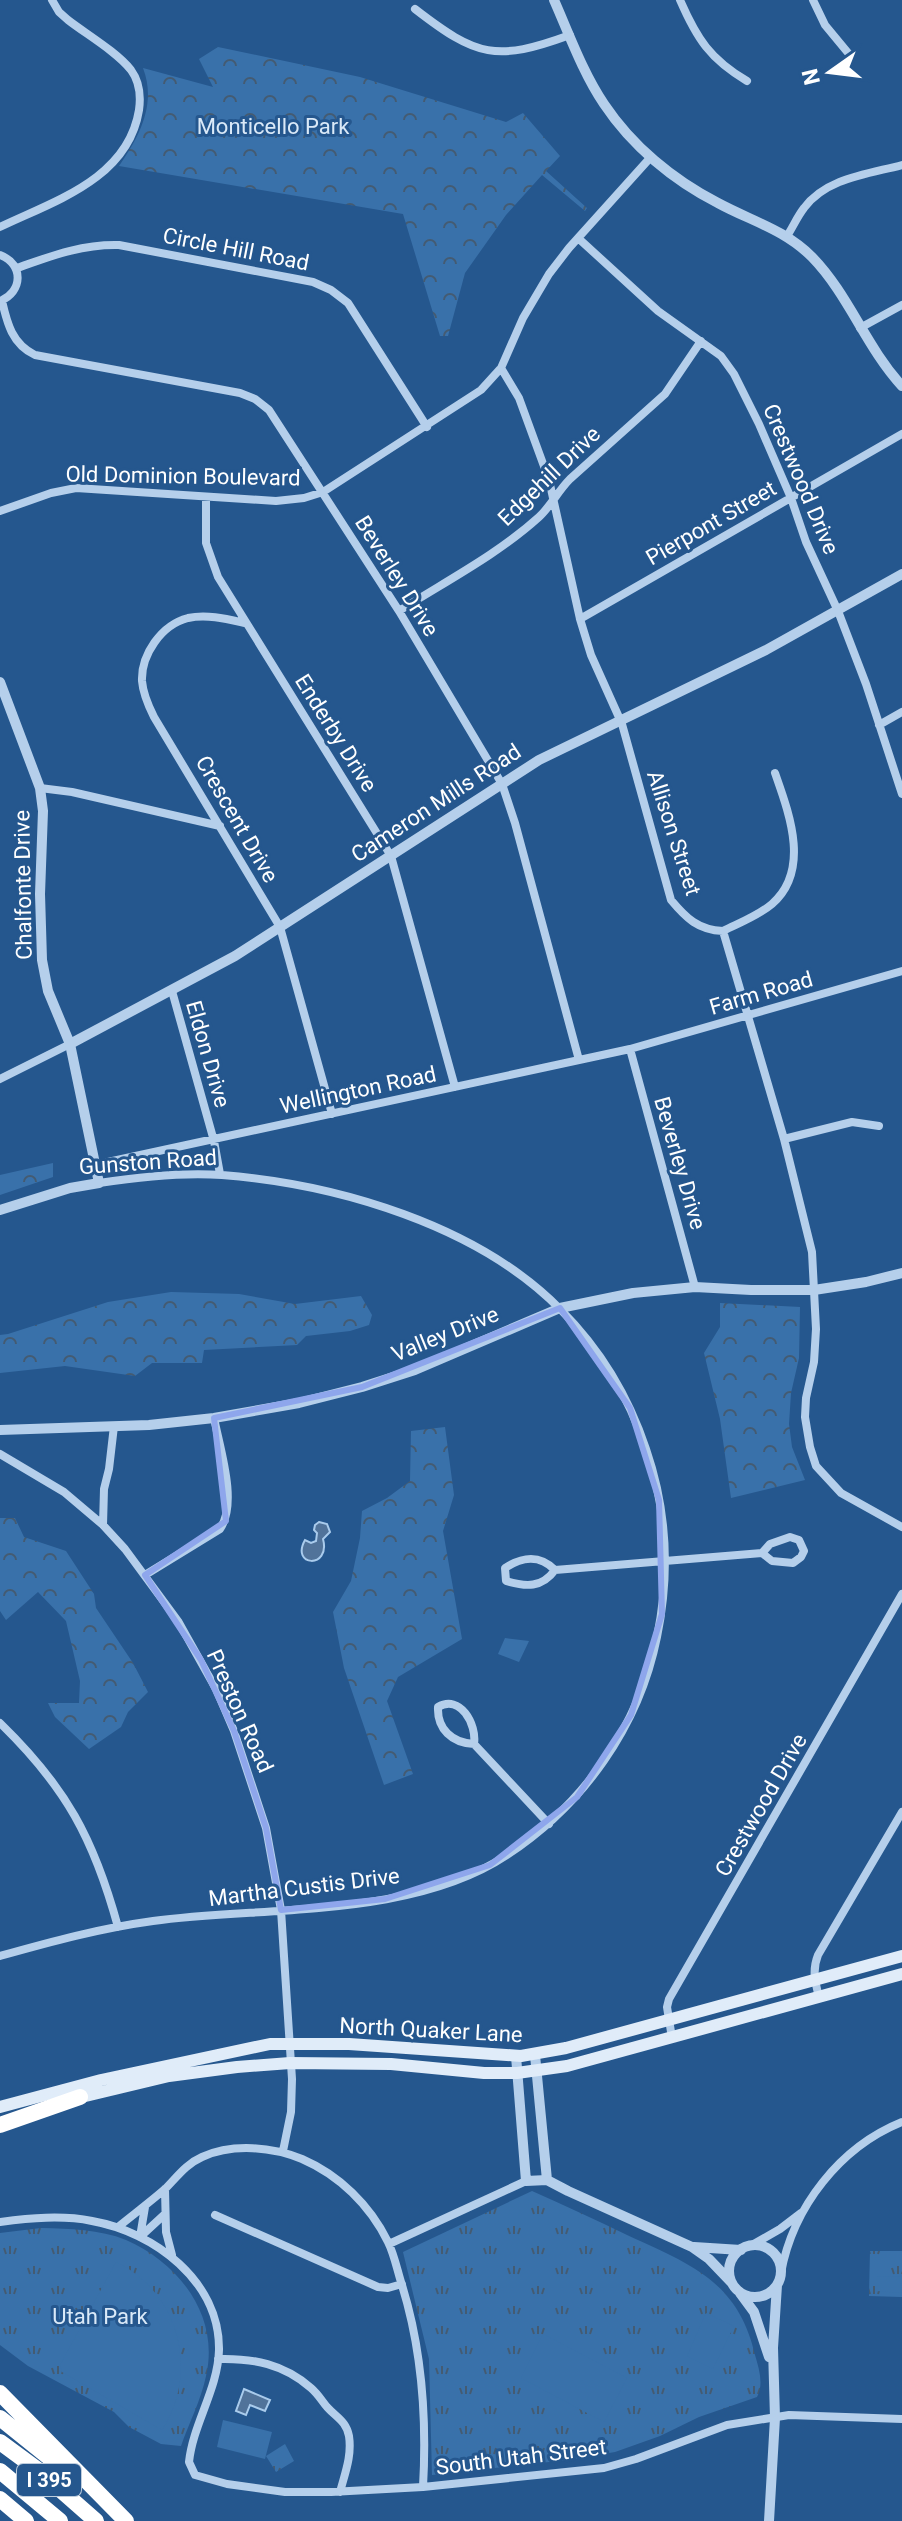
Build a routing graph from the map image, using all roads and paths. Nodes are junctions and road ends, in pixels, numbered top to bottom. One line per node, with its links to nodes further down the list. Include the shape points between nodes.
1 (52, 0): 11 (street, via 68,20 132,71 140,96 138,118 127,145 103,173)
2 (554, 0): 6 (street)
3 (680, 0): 8 (street, via 707,52)
4 (813, 0): 7 (street)
5 (415, 9): 6 (street, via 460,41 492,51 516,51)
6 (570, 35): 9 (street, via 603,103)
7 (849, 54)
8 (747, 81)
9 (650, 158): 12 (street, via 709,198); 13 (street, Old Dominion Boulevard)
10 (902, 165): 12 (street, via 827,188 802,210)
11 (0, 227)
12 (787, 236): 18 (street, via 839,290)
13 (578, 238): 19 (street, Crestwood Drive, via 658,311); 20 (street, Old Dominion Boulevard, via 536,295)
14 (0, 255): 15 (street)
15 (17, 268): 16 (street, via 15,291); 22 (street, Circle Hill Road, via 66,250 119,245 313,282 348,303)
16 (1, 301): 24 (street, Beverley Drive, via 13,336 35,355 249,395 269,410)
17 (902, 305): 18 (street)
18 (860, 328): 21 (street)
19 (701, 341): 26 (street, Edgehill Drive, via 665,394); 27 (street, Crestwood Drive, via 734,374)
20 (501, 368): 22 (street, Old Dominion Boulevard, via 481,390); 26 (street, Allison Street, via 525,412)
21 (902, 386)
22 (427, 427): 24 (street, Old Dominion Boulevard)
23 (902, 434): 27 (street, Pierpont Street)
24 (323, 492): 25 (street, Old Dominion Boulevard, via 276,501); 30 (street, Beverley Drive)
25 (206, 497): 28 (street, Old Dominion Boulevard, via 76,488); 33 (street, Enderby Drive, via 209,557)
26 (553, 498): 30 (street, Edgehill Drive, via 545,511 504,544); 32 (street, Allison Street)
27 (791, 498): 31 (street, Crestwood Drive); 32 (street, Pierpont Street)
28 (0, 511)
29 (902, 574): 31 (street, Cameron Mills Road)
30 (399, 611): 40 (street, Beverley Drive)
31 (838, 611): 37 (street, Cameron Mills Road); 38 (street, Crestwood Drive)
32 (580, 619): 37 (street, Allison Street)
33 (245, 623): 43 (street, Crescent Drive, via 207,617 177,623 158,638 142,672 144,696 154,717); 44 (street, Enderby Drive)
34 (0, 682): 35 (street, Chalfonte Drive)
35 (3, 705): 41 (street, Chalfonte Drive)
36 (902, 712): 38 (street)
37 (621, 721): 40 (street, Cameron Mills Road); 46 (street, Allison Street, via 671,900 699,927)
38 (879, 725): 42 (street, Crestwood Drive)
39 (775, 773): 46 (street, via 792,832 793,865 773,903)
40 (502, 784): 44 (street, Cameron Mills Road); 52 (street, Beverley Drive)
41 (40, 788): 43 (street); 50 (street, Chalfonte Drive, via 42,960 48,991)
42 (902, 794)
43 (220, 826): 45 (street, Crescent Drive)
44 (391, 856): 45 (street, Cameron Mills Road); 54 (street, Enderby Drive)
45 (280, 927): 48 (street, Cameron Mills Road); 55 (street, Crescent Drive)
46 (723, 931): 49 (street)
47 (902, 971): 49 (street, Farm Road)
48 (172, 991): 50 (street, Cameron Mills Road); 58 (street, Eldon Drive)
49 (748, 1015): 51 (street, Farm Road); 57 (street)
50 (70, 1044): 53 (street, Cameron Mills Road); 59 (street, Chalfonte Drive)
51 (630, 1049): 52 (street, Wellington Road); 64 (street, Beverley Drive)
52 (579, 1060): 54 (street, Wellington Road)
53 (0, 1079)
54 (455, 1087): 55 (street, Wellington Road)
55 (332, 1114): 58 (street, Wellington Road)
56 (879, 1126): 57 (street, via 852,1122)
57 (784, 1139): 65 (street, via 807,1227)
58 (214, 1141): 59 (street, Wellington Road); 60 (street, Eldon Drive)
59 (94, 1165): 61 (street, Chalfonte Drive)
60 (220, 1174): 61 (street, Gunston Road); 66 (street, Gunston Road, via 304,1185 409,1216 481,1250)
61 (99, 1183): 62 (street, Gunston Road)
62 (0, 1210)
63 (902, 1273): 65 (street, Valley Drive)
64 (695, 1287): 65 (street, Valley Drive); 66 (street, Valley Drive)
65 (814, 1290): 72 (street, via 814,1362 805,1417 813,1458 841,1493)
66 (560, 1308): 67 (street, Valley Drive, via 362,1387); 74 (street, Martha Custis Drive, via 611,1373 630,1408 656,1483)
67 (214, 1418): 68 (street, Valley Drive); 76 (street, via 228,1503 226,1521)
68 (114, 1426): 69 (street, Valley Drive); 71 (street)
69 (0, 1430)
70 (0, 1454): 71 (street, Preston Road, via 64,1492)
71 (103, 1525): 76 (street, Preston Road)
72 (902, 1527)
73 (762, 1553): 73 (street, via 790,1537 799,1540 804,1551 793,1563 772,1561); 74 (street)
74 (666, 1560): 75 (street); 81 (street, Martha Custis Drive, via 654,1651 631,1715 593,1777)
75 (555, 1570): 75 (street, via 544,1561 524,1559 505,1568 504,1575 506,1581 531,1586)
76 (145, 1575): 82 (street, Preston Road, via 201,1660 234,1731 266,1828)
77 (902, 1594): 89 (street, Crestwood Drive, via 669,1999)
78 (0, 1723): 83 (street, via 54,1782 78,1819 106,1882)
79 (474, 1744): 79 (street, via 446,1734 438,1707 451,1703 463,1710 475,1729); 81 (street)
80 (902, 1812): 87 (street, via 818,1955)
81 (549, 1824): 82 (street, Martha Custis Drive, via 490,1865 446,1883 385,1899)
82 (281, 1910): 83 (street, Martha Custis Drive); 91 (street, Preston Road)
83 (118, 1927): 84 (street, Martha Custis Drive)
84 (0, 1956)
85 (902, 1956): 87 (main road, North Quaker Lane)
86 (902, 1974): 88 (main road, North Quaker Lane)
87 (815, 1980): 88 (street); 89 (main road, North Quaker Lane)
88 (819, 1997): 90 (main road, North Quaker Lane)
89 (669, 2020): 90 (street, Crestwood Drive); 92 (main road, North Quaker Lane)
90 (672, 2038): 95 (main road, North Quaker Lane)
91 (289, 2044): 93 (main road, North Quaker Lane); 94 (street, Preston Road); 98 (main road, North Quaker Lane, via 121,2076)
92 (535, 2055): 93 (main road, North Quaker Lane); 95 (street)
93 (516, 2056): 96 (street)
94 (290, 2063): 96 (main road, North Quaker Lane); 97 (main road, North Quaker Lane, via 169,2076); 102 (street, Preston Road, via 291,2112)
95 (537, 2071): 96 (main road, North Quaker Lane); 103 (street)
96 (517, 2073): 104 (street)
97 (80, 2097): 99 (main road, North Quaker Lane); 101 (highway)
98 (0, 2107)
99 (0, 2117)
100 (902, 2122): 107 (street, via 853,2150)
101 (0, 2125)
102 (283, 2151): 105 (street, via 211,2154 194,2161); 113 (street, via 309,2162 356,2195)
103 (547, 2180): 104 (street); 114 (street)
104 (526, 2181): 113 (street)
105 (165, 2188): 106 (street); 108 (street)
106 (145, 2205): 111 (street); 112 (street)
107 (805, 2210): 115 (street); 117 (street)
108 (165, 2214): 112 (street); 116 (street)
109 (215, 2215): 118 (street, via 378,2287)
110 (0, 2222): 111 (street, via 78,2219)
111 (118, 2227): 112 (street)
112 (140, 2237): 116 (street)
113 (389, 2244): 118 (street)
114 (692, 2247): 115 (street); 119 (street)
115 (746, 2248): 117 (street, via 760,2245 773,2252); 119 (street, via 731,2261)
116 (172, 2255): 121 (street, via 207,2298 218,2331)
117 (781, 2273): 120 (street)
118 (402, 2284): 129 (street, via 422,2373)
119 (733, 2285): 120 (street, via 756,2297); 122 (street, via 754,2312)
120 (777, 2285): 122 (street)
121 (218, 2359): 130 (street, via 280,2367 313,2389 342,2420 350,2449); 130 (street, South Utah Street, via 190,2452 190,2469 199,2477 249,2488)
122 (773, 2371): 125 (street)
123 (0, 2393): 135 (highway)
124 (0, 2418): 135 (highway)
125 (775, 2418): 126 (street, South Utah Street); 129 (street, South Utah Street, via 727,2425 604,2468); 136 (street)
126 (902, 2419)
127 (0, 2442): 134 (highway, I 395)
128 (0, 2471): 133 (highway)
129 (423, 2487): 130 (street, South Utah Street)
130 (340, 2492)
131 (0, 2499): 132 (highway, I 395)
132 (26, 2521)
133 (60, 2521)
134 (96, 2521)
135 (126, 2521)
136 (769, 2521)

